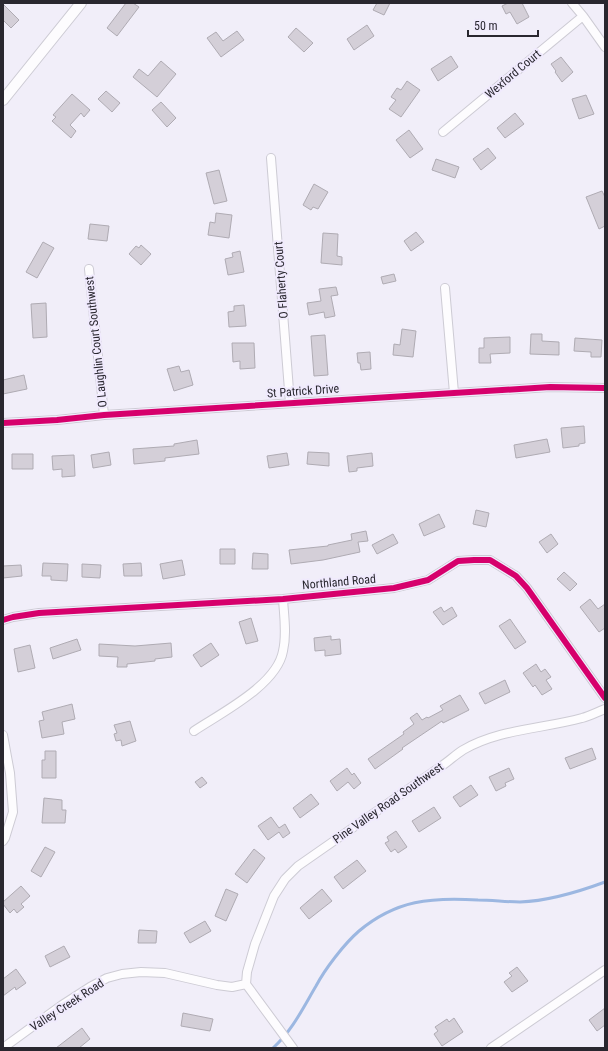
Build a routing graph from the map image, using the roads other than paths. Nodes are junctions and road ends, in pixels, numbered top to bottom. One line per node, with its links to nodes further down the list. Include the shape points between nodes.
1 (81, 3): 5 (street)
2 (572, 3): 3 (street)
3 (583, 16): 4 (street); 6 (street, Wexford Court)
4 (605, 47)
5 (3, 100)
6 (443, 132)
7 (271, 158): 12 (street, O Flaherty Court)
8 (89, 270): 13 (street, O Laughlin Court Southwest)
9 (445, 288): 11 (street)
10 (605, 388): 11 (street, St Patrick Drive)
11 (454, 393): 12 (street, St Patrick Drive)
12 (290, 403): 13 (street, St Patrick Drive)
13 (104, 415): 14 (street, St Patrick Drive)
14 (3, 423)
15 (283, 599): 16 (street, Northland Road, via 39,613); 17 (street, Northland Road, via 394,588 428,580 458,561 490,560 516,576 527,588); 19 (street, via 283,652 275,670 266,682)
16 (3, 620)
17 (605, 698)
18 (605, 709): 23 (street, Pine Valley Road Southwest, via 584,718 533,727 484,740 462,750 298,866 285,879 274,896 255,944)
19 (194, 732)
20 (3, 735): 21 (street, via 10,773 13,812)
21 (3, 841)
22 (605, 970): 26 (street)
23 (246, 984): 24 (street, Valley Creek Road, via 232,987 217,985 166,973 122,974 90,987); 25 (street)
24 (3, 1048)
25 (293, 1048)
26 (491, 1048)

